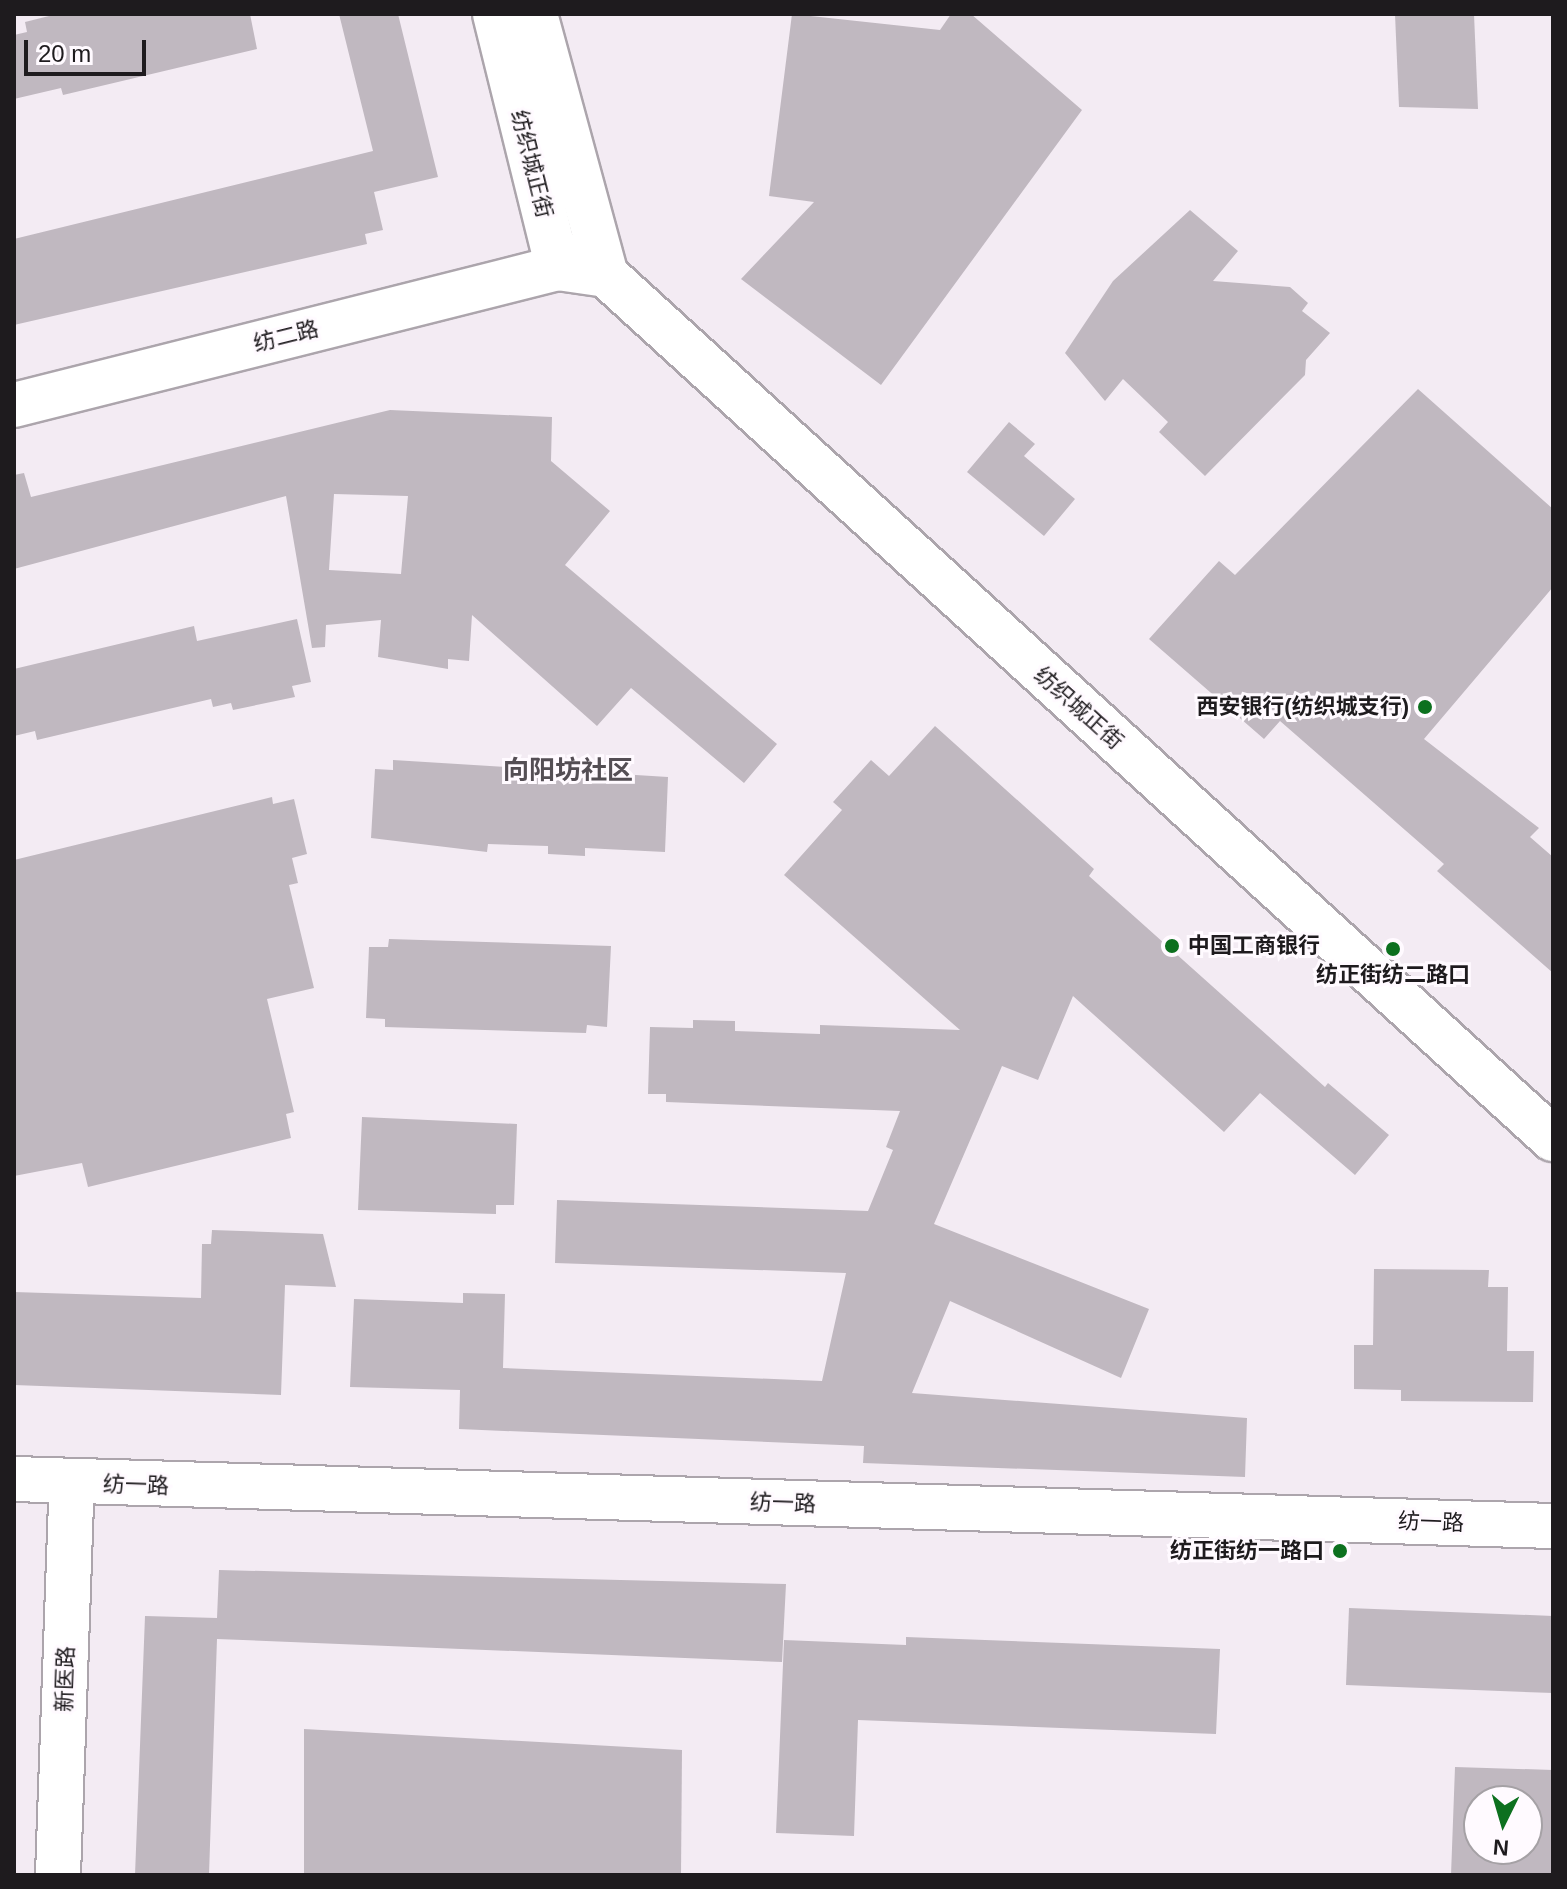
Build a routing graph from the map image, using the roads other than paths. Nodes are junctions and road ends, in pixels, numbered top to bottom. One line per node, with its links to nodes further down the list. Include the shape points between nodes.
1 (495, 14): 3 (street, 纺织城正街)
2 (535, 14): 3 (street, 纺织城正街)
3 (586, 264): 4 (street, 纺二路); 5 (street, 纺织城正街)
4 (14, 405)
5 (1553, 1139)
6 (14, 1479): 7 (street, 纺一路)
7 (72, 1483): 8 (street, 纺一路); 9 (street, 新医路)
8 (1553, 1526)
9 (58, 1875)

